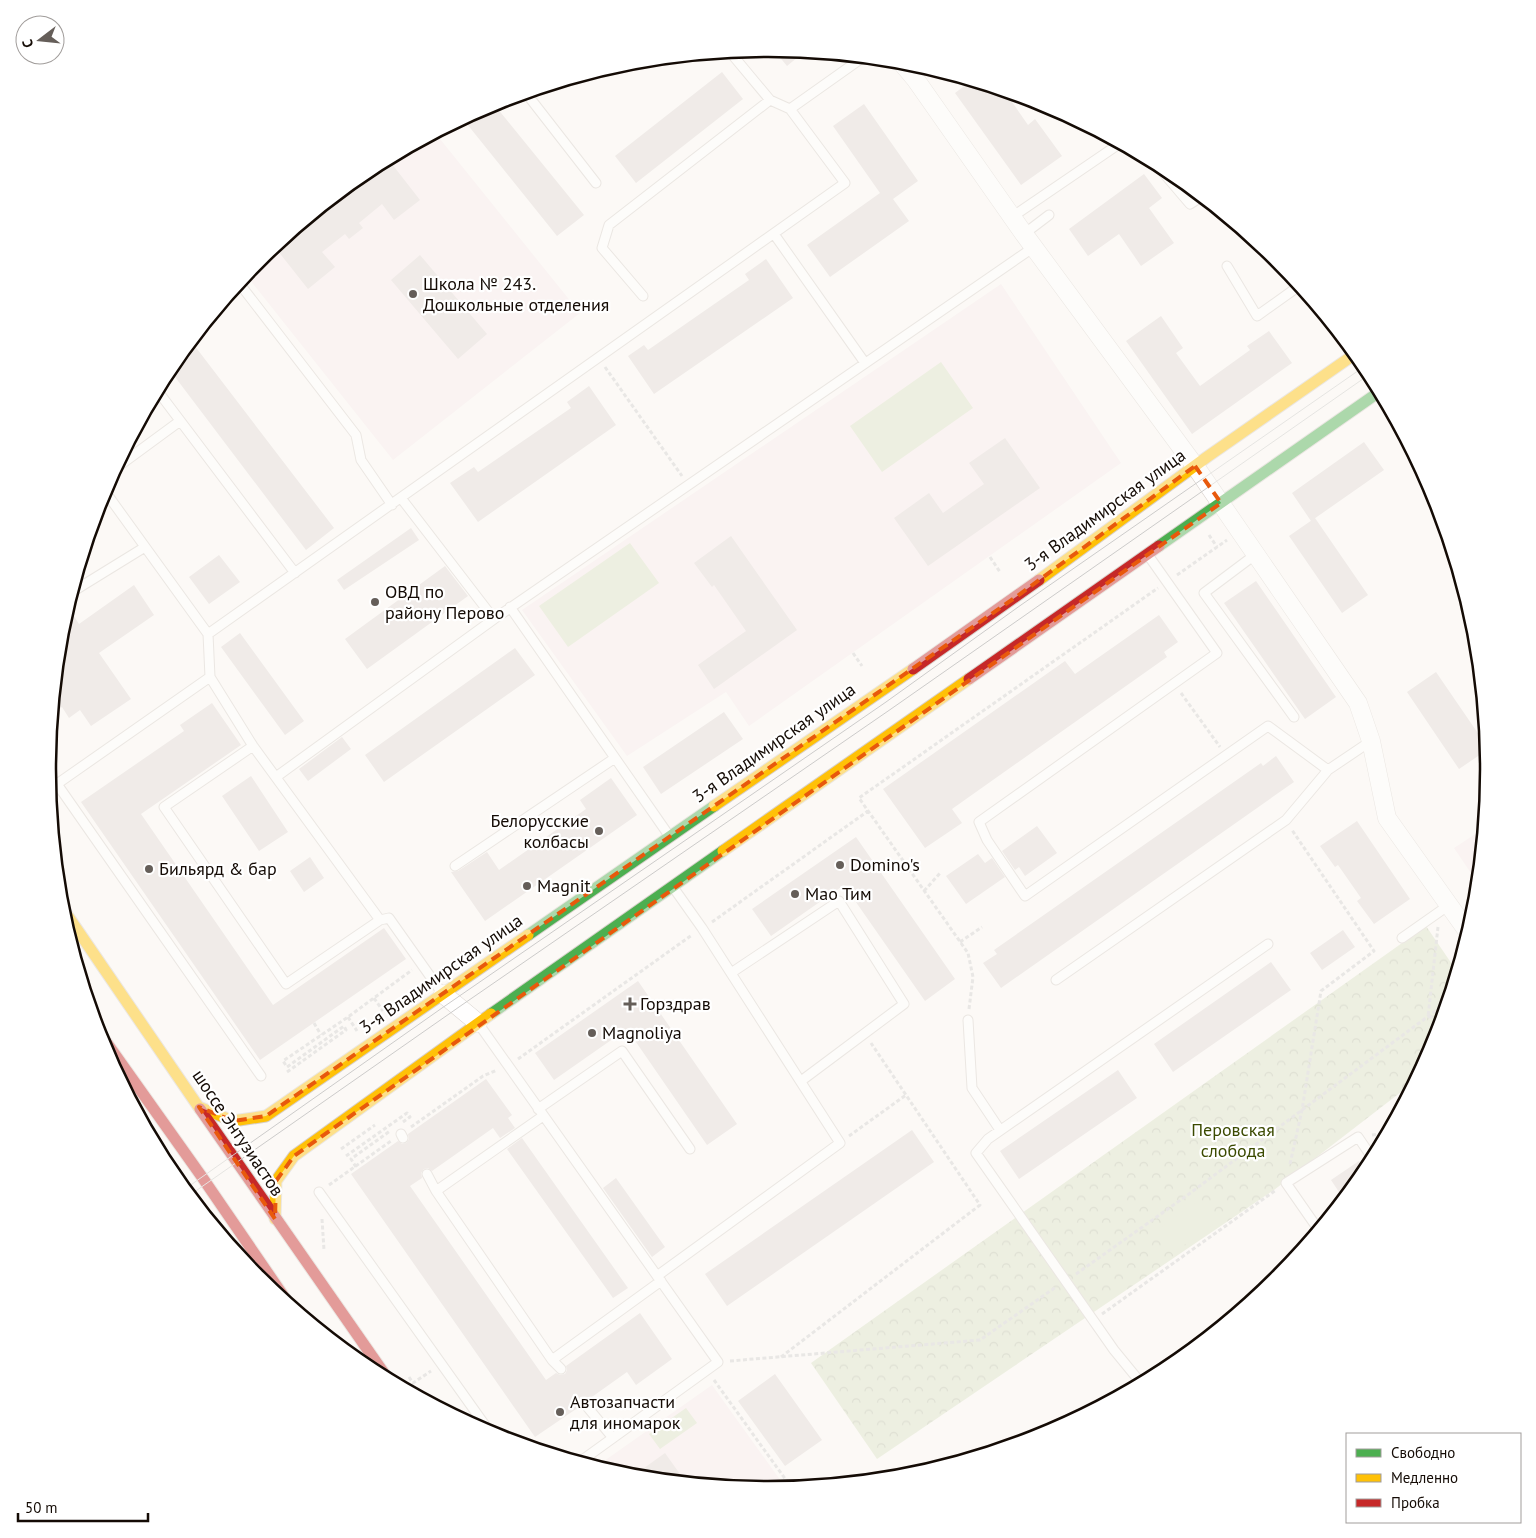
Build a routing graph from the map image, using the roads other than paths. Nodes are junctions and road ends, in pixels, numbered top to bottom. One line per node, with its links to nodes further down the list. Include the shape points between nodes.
1 (735, 58): 5 (lane)
2 (856, 63): 6 (lane)
3 (909, 71): 12 (street)
4 (530, 98): 8 (lane)
5 (770, 100): 6 (lane); 18 (lane, via 609,225 602,248)
6 (790, 110): 13 (lane, via 845,183)
7 (1114, 148): 12 (lane)
8 (596, 183)
9 (1173, 184): 10 (lane, via 1190,204)
10 (1196, 200)
11 (1049, 215): 14 (lane)
12 (1012, 217): 14 (street)
13 (774, 234): 20 (lane); 27 (lane)
14 (1029, 240): 20 (lane); 25 (street)
15 (1227, 266): 17 (lane, via 1257,316)
16 (243, 289): 29 (lane, via 356,435 361,460)
17 (1294, 290)
18 (643, 296)
19 (1349, 358): 25 (street, 3-я Владимирская улица)
20 (865, 363): 35 (lane)
21 (162, 396): 23 (lane)
22 (1373, 396): 28 (street)
23 (180, 421): 24 (lane); 33 (lane)
24 (127, 460)
25 (1195, 466): 28 (street); 49 (street, 3-я Владимирская улица, via 1042,578)
26 (109, 498): 30 (lane)
27 (402, 498): 29 (lane); 36 (lane)
28 (1220, 503): 31 (street); 32 (street)
29 (392, 505): 33 (lane)
30 (145, 547): 34 (lane); 37 (lane)
31 (1148, 554): 45 (lane, via 1217,653 979,822 987,840 1025,896 1268,726); 51 (street)
32 (1256, 554): 41 (lane, via 1204,593); 42 (street, via 1358,703)
33 (295, 573): 37 (lane)
34 (81, 587)
35 (510, 607): 36 (lane); 40 (lane)
36 (494, 619): 46 (lane)
37 (208, 634): 38 (lane)
38 (210, 677): 43 (lane); 47 (lane)
39 (574, 683): 40 (lane)
40 (566, 688): 44 (lane)
41 (1294, 717)
42 (1371, 741): 45 (lane); 52 (street, via 1387,818)
43 (253, 746): 46 (lane); 53 (lane, via 164,807 286,984)
44 (615, 758): 49 (lane); 50 (lane)
45 (1328, 770): 59 (lane, via 1286,820)
46 (276, 778): 53 (lane)
47 (56, 784)
48 (57, 785): 64 (lane)
49 (670, 837): 60 (street, 3-я Владимирская улица)
50 (455, 866)
51 (673, 887): 58 (lane); 62 (street)
52 (1445, 909): 55 (street); 56 (lane)
53 (380, 920): 60 (lane, via 389,918)
54 (74, 925): 66 (street, шоссе Энтузиастов)
55 (1462, 926)
56 (1402, 938)
57 (1268, 944): 68 (lane)
58 (731, 973): 65 (lane); 65 (lane, via 839,901 904,1004)
59 (1056, 980)
60 (443, 994): 62 (street); 66 (street, 3-я Владимирская улица, via 266,1116 233,1121)
61 (968, 1020): 68 (lane, via 972,1088)
62 (478, 1024): 67 (lane); 74 (street, via 294,1156 276,1181)
63 (120, 1062): 76 (street)
64 (261, 1076)
65 (801, 1081): 77 (lane, via 840,1143)
66 (199, 1107): 74 (street, шоссе Энтузиастов)
67 (540, 1112): 69 (lane, via 622,1051); 72 (lane); 77 (lane)
68 (1000, 1130): 81 (lane, via 976,1153)
69 (690, 1149)
70 (1368, 1151): 75 (lane, via 1358,1137 1286,1183)
71 (427, 1174): 72 (lane)
72 (436, 1191): 78 (lane)
73 (320, 1192): 83 (lane)
74 (275, 1218): 79 (street, шоссе Энтузиастов)
75 (1315, 1224)
76 (271, 1278)
77 (659, 1279): 78 (lane); 84 (lane, via 718,1362)
78 (552, 1360): 80 (lane)
79 (377, 1364)
80 (561, 1369)
81 (1136, 1378)
82 (584, 1403): 84 (lane)
83 (482, 1420)
84 (613, 1438): 85 (lane)
85 (588, 1457)

